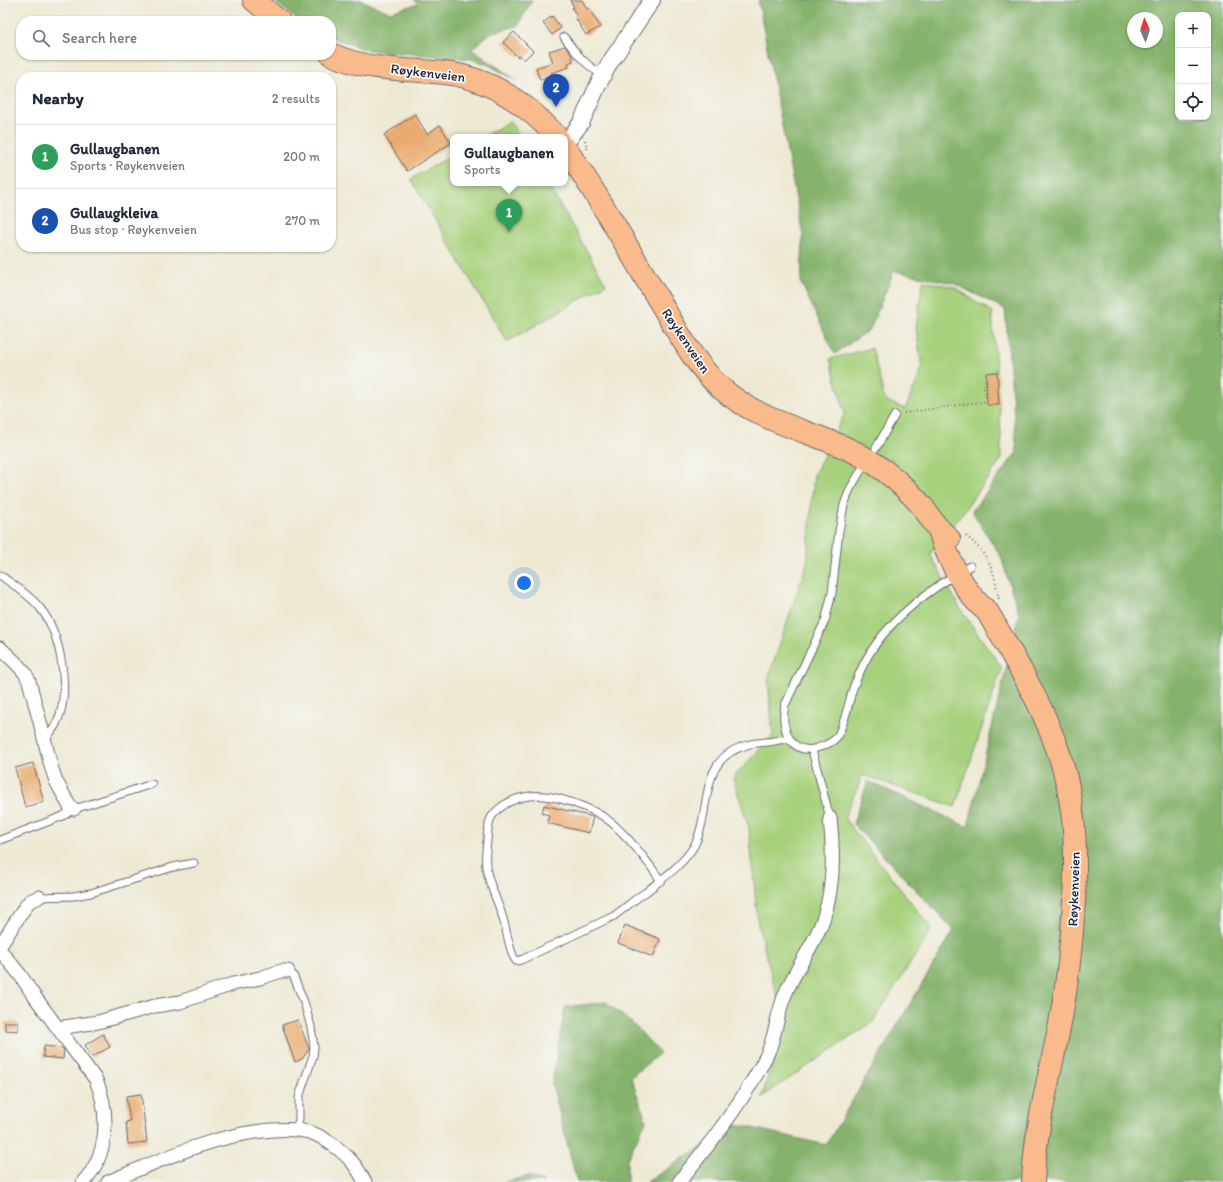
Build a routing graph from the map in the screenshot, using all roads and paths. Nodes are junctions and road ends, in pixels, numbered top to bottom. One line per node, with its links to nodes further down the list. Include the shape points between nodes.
1 (254, 0): 3 (highway)
2 (652, 0): 6 (street)
3 (273, 16)
4 (564, 37): 6 (lane, via 578,57)
5 (336, 56): 7 (highway, Røykenveien, via 369,66 447,74 488,85 521,103)
6 (603, 75): 9 (street, via 581,123)
7 (554, 134)
8 (584, 136): 10 (path)
9 (568, 140)
10 (588, 151)
11 (568, 152): 19 (highway, Røykenveien, via 591,186 678,332 698,363 714,381 756,412 846,448 876,465 922,507)
12 (1223, 289): 13 (path, via 1220,332)
13 (1223, 342)
14 (986, 376): 15 (path, via 984,389 987,401)
15 (895, 415): 16 (lane)
16 (876, 448)
17 (863, 467): 23 (lane, via 844,505 832,594 825,621 785,705 783,723)
18 (964, 534): 21 (path, via 976,544 993,571)
19 (963, 570): 21 (highway, Røykenveien, via 966,588 981,607); 25 (lane, via 923,596 893,623 877,642 852,692 840,731 833,740)
20 (0, 575): 24 (lane, via 33,600 47,618 56,638 61,657 63,700 57,723)
21 (993, 605): 42 (highway, Røykenveien, via 1054,739 1072,804 1074,826 1075,877 1069,971 1040,1124)
22 (0, 648): 24 (street, via 27,677)
23 (789, 738): 25 (lane, via 795,745); 31 (lane, via 746,745 723,757 712,777 694,845)
24 (44, 740): 27 (street, via 56,781 70,807)
25 (812, 750): 28 (lane)
26 (152, 784): 27 (lane)
27 (74, 809): 29 (lane)
28 (830, 818): 41 (street, via 832,868 828,901 820,926 785,993 772,1040 762,1064 736,1107)
29 (0, 840)
30 (194, 863): 32 (lane, via 173,867 91,893)
31 (661, 881): 31 (lane, via 616,827 599,814 581,806 557,798 529,796 511,801 498,809 490,820 486,871 516,960 528,958 607,920)
32 (39, 897): 33 (street, via 27,904)
33 (0, 946)
34 (0, 950): 36 (street)
35 (288, 971): 36 (street, via 281,970 180,1002 155,1006 98,1022); 37 (lane, via 293,975 304,1002 314,1047 299,1098 300,1118)
36 (58, 1028): 38 (street, via 96,1080 104,1104 105,1137 96,1166)
37 (297, 1130): 39 (street, via 281,1129 236,1135 156,1161); 40 (street, via 312,1133 332,1144 352,1162)
38 (83, 1182)
39 (108, 1182)
40 (365, 1182)
41 (679, 1182)
42 (1033, 1182)

